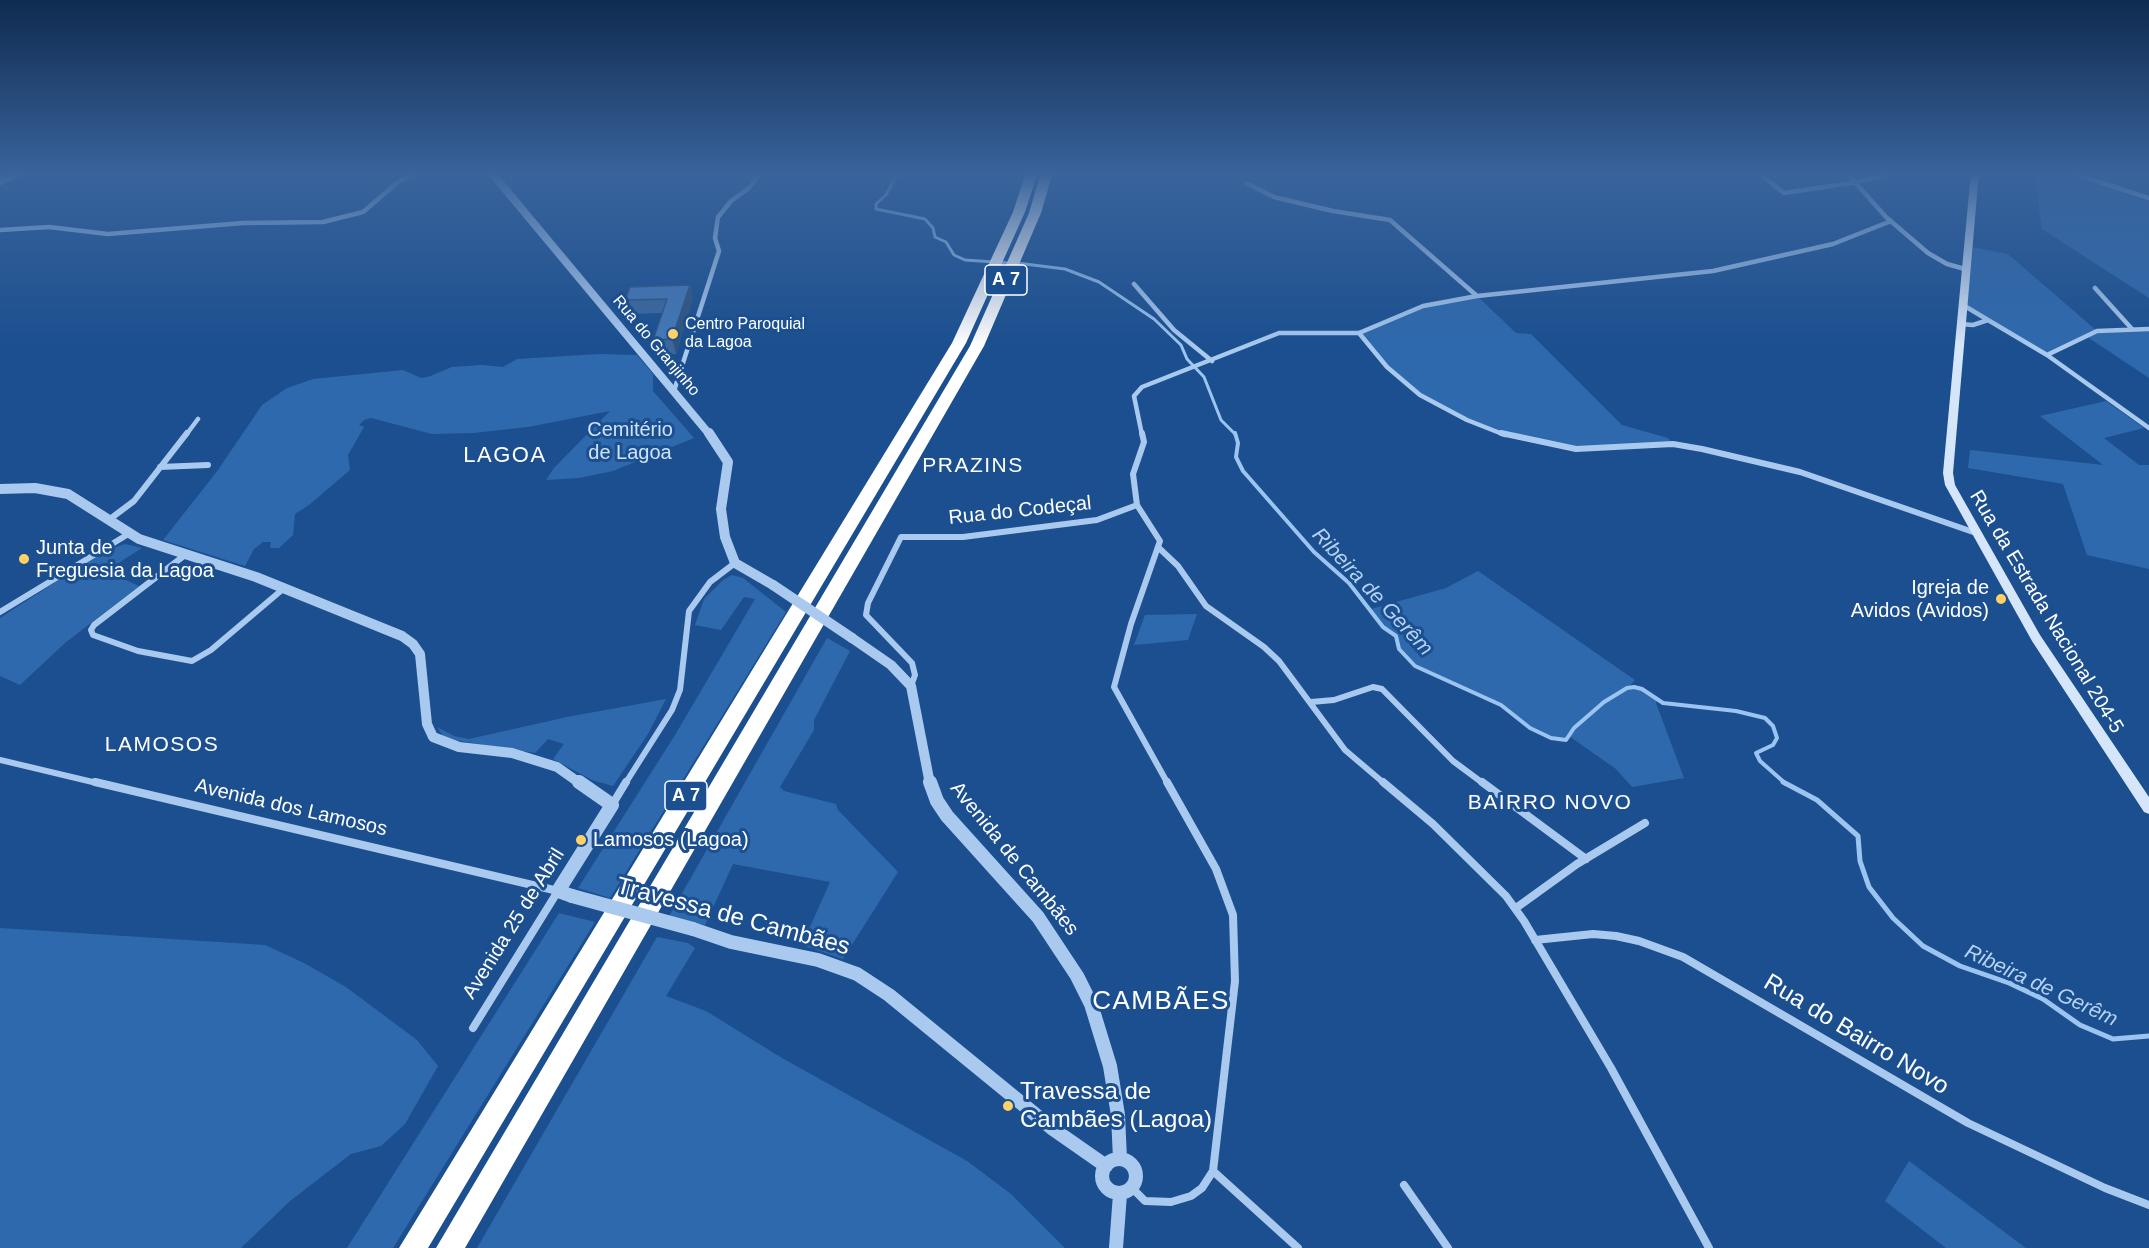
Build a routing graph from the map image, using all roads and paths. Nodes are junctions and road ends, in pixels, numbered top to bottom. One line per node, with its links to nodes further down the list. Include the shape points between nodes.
1 (69, 230): 2 (street, via 108,234)
2 (154, 230)
3 (540, 230): 24 (street, Rua do Granjinho)
4 (716, 230): 24 (street, via 719,251)
5 (1012, 230): 21 (highway, A 7)
6 (1026, 230): 21 (highway, A 7)
7 (1402, 230): 14 (street)
8 (1866, 230): 14 (street, via 1833,244 1713,271)
9 (1903, 230): 11 (street, via 1936,258)
10 (1969, 230): 11 (main road, Rua da Estrada Nacional 204-5)
11 (1965, 269): 15 (main road, Rua da Estrada Nacional 204-5)
12 (1134, 284): 23 (street, via 1174,330)
13 (2095, 288): 19 (street)
14 (1477, 296): 20 (street, via 1423,306)
15 (1963, 305): 16 (street); 17 (main road, Rua da Estrada Nacional 204-5)
16 (1988, 320): 17 (street); 22 (street)
17 (1961, 324): 33 (main road, Rua da Estrada Nacional 204-5, via 1948,473 1952,490)
18 (2149, 328): 19 (street)
19 (2132, 329): 22 (street, via 2097,331)
20 (1359, 333): 23 (street, via 1279,333); 33 (street, via 1387,367 1420,395 1510,437 1576,449 1673,444 1702,449 1800,472)
21 (968, 345): 57 (highway, A 7); 58 (highway, A 7)
22 (2047, 355): 26 (street)
23 (1212, 361): 30 (street, via 1142,387 1134,396 1144,442 1133,474)
24 (674, 391): 36 (street, Rua do Granjinho, via 726,456 728,468 721,510 724,537)
25 (198, 419): 28 (street)
26 (2149, 428)
27 (208, 465): 28 (street)
28 (160, 467): 31 (street, via 134,501)
29 (0, 489): 31 (street, via 54,490)
30 (1137, 505): 34 (street, via 1159,536); 39 (street, Rua do Codeçal, via 1097,520 963,537 901,537 868,603 866,615 912,663 915,675)
31 (110, 519): 32 (street)
32 (130, 533): 35 (street); 38 (street)
33 (1976, 533): 42 (main road, Rua da Estrada Nacional 204-5, via 2036,638)
34 (1159, 548): 40 (street, via 1178,566 1206,606 1264,647); 53 (street, via 1131,624 1114,687 1216,869 1233,915 1235,981)
35 (186, 554): 37 (street); 37 (street, via 94,625 91,633 138,651 192,661 211,650)
36 (735, 563): 39 (street, bridge, via 891,664); 43 (street, Avenida 25 de Abril, via 710,582 688,611 683,674 676,700)
37 (283, 589): 43 (street, via 402,636 413,644 420,654 427,724 433,737 459,747 512,753 557,767)
38 (0, 612)
39 (911, 686): 52 (street, Avenida de Cambães, via 926,772 937,801 1038,917 1091,1004 1110,1066 1118,1115)
40 (1311, 702): 46 (street, via 1334,700 1373,687 1383,689 1453,761); 49 (street, via 1345,750 1464,852)
41 (0, 760): 47 (street, Avenida dos Lamosos)
42 (2144, 793): 44 (main road, Rua da Estrada Nacional 204-5)
43 (612, 805): 47 (street, Avenida 25 de Abril)
44 (2149, 808)
45 (1645, 823): 46 (street)
46 (1586, 859): 49 (street)
47 (558, 891): 48 (street, Avenida dos Lamosos); 51 (street, Avenida 25 de Abril)
48 (572, 896): 52 (street, Travessa de Cambães, bridge, via 731,942 818,960 857,974 889,995 1053,1129)
49 (1516, 908): 50 (street)
50 (1535, 940): 56 (street, Rua do Bairro Novo, via 1593,934 1616,936 1683,957 1968,1123); 62 (street, via 1668,1169)
51 (473, 1028)
52 (1113, 1162): 55 (street, Avenida de Cambães, via 1130,1163 1135,1172); 55 (street, Avenida de Cambães, via 1103,1181 1109,1190)
53 (1213, 1171): 55 (street, via 1202,1188 1171,1202 1145,1201); 60 (street)
54 (1404, 1185): 61 (street)
55 (1126, 1191): 59 (street, Avenida de Cambães)
56 (2149, 1205)
57 (413, 1248)
58 (450, 1248)
59 (1116, 1248)
60 (1298, 1248)
61 (1448, 1248)
62 (1708, 1248)

